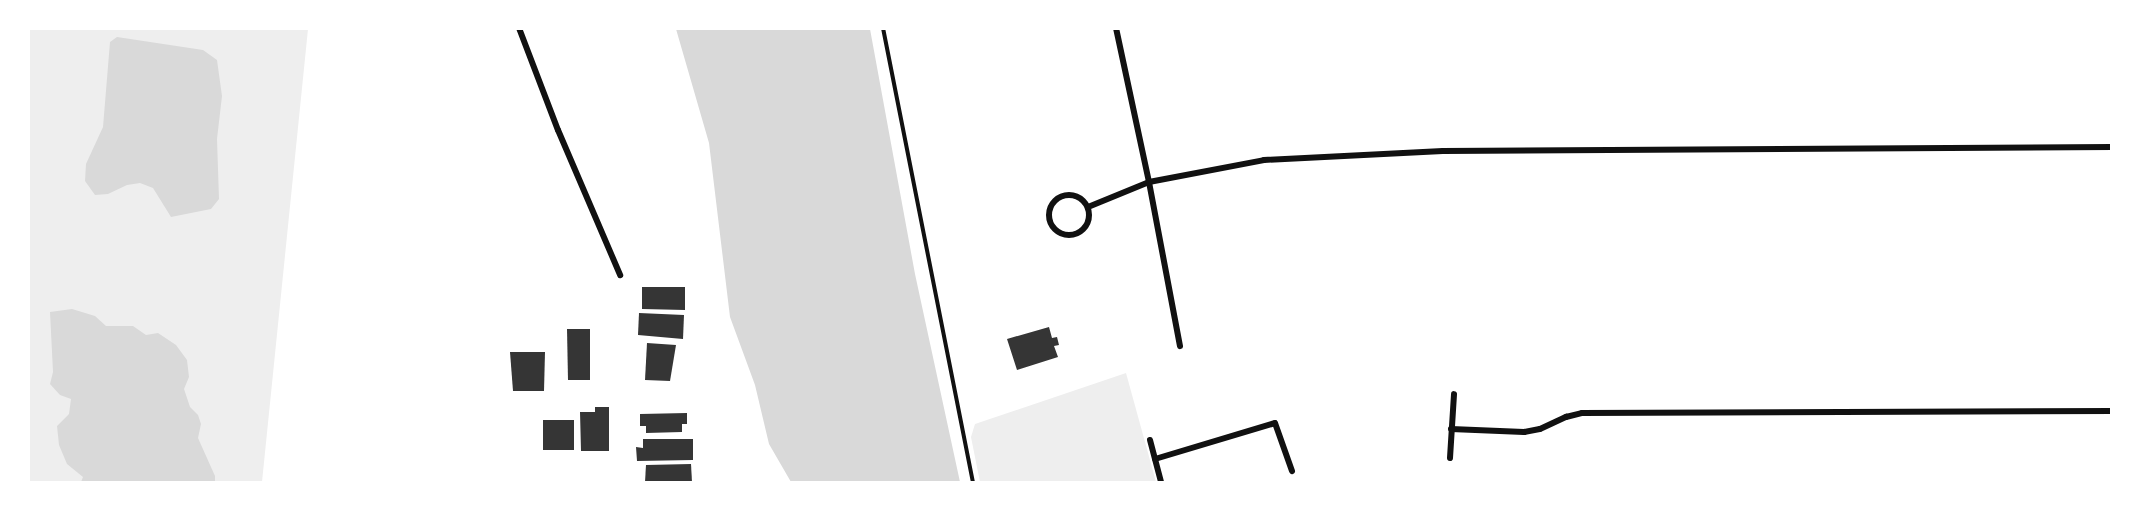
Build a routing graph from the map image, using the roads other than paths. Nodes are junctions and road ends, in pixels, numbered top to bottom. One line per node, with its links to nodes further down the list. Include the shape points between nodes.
1 (519, 28): 6 (street)
2 (1116, 28): 4 (street)
3 (2112, 147): 4 (street, via 1443,151 1264,160)
4 (1149, 182): 5 (street); 7 (street)
5 (1088, 207): 5 (street, via 1085,227 1073,235 1059,233 1050,223 1049,208 1058,197 1071,194)
6 (620, 275)
7 (1180, 346)
8 (1454, 394): 10 (street)
9 (2112, 411): 10 (street, via 1582,413 1524,432)
10 (1451, 429): 12 (street)
11 (1150, 440): 13 (street)
12 (1450, 458)
13 (1155, 459): 14 (street, via 1275,423); 15 (street)
14 (1292, 471)
15 (1161, 483)

